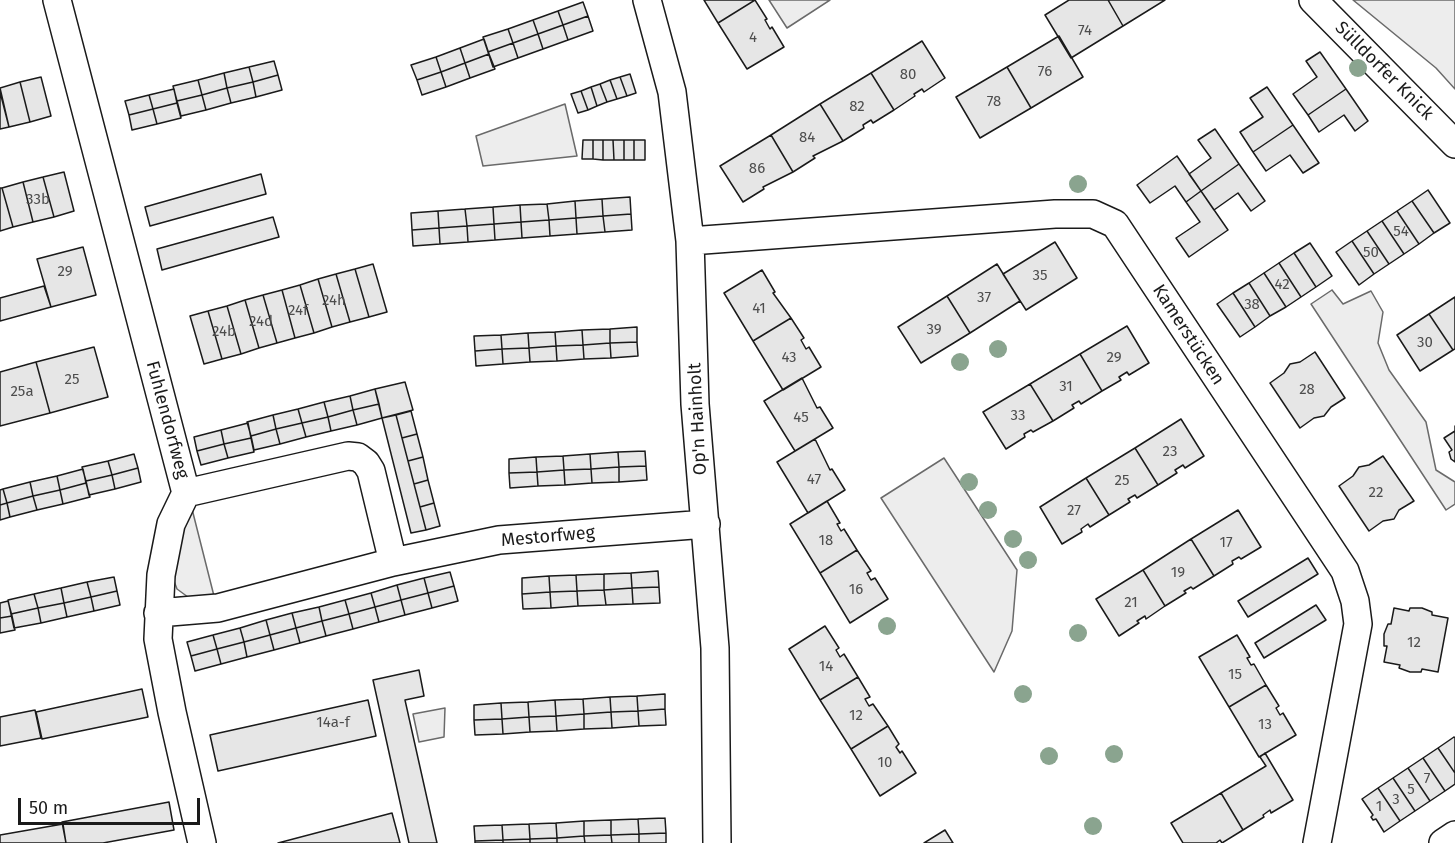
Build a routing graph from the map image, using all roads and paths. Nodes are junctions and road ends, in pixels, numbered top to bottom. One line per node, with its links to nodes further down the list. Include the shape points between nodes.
1 (57, 0): 6 (street, Fuhlendorfweg)
2 (647, 0): 5 (street, Op'n Hainholt, via 672,92)
3 (1313, 0): 4 (street, Sülldorfer Knick)
4 (1455, 144)
5 (690, 241): 7 (street, Op'n Hainholt, via 696,405); 13 (street, Kamerstücken, via 1055,214 1093,214 1115,224 1345,571 1358,624)
6 (186, 493): 8 (street, via 348,456 358,457 371,471); 9 (street, Fuhlendorfweg, via 171,524)
7 (706, 524): 8 (street, Mestorfweg, via 500,540); 12 (street, Op'n Hainholt, via 715,648)
8 (393, 562): 9 (street, Mestorfweg, via 218,608)
9 (158, 613): 11 (street, Fuhlendorfweg, via 158,639)
10 (1455, 835): 14 (street)
11 (202, 843)
12 (717, 843)
13 (1317, 843)
14 (1443, 843)

